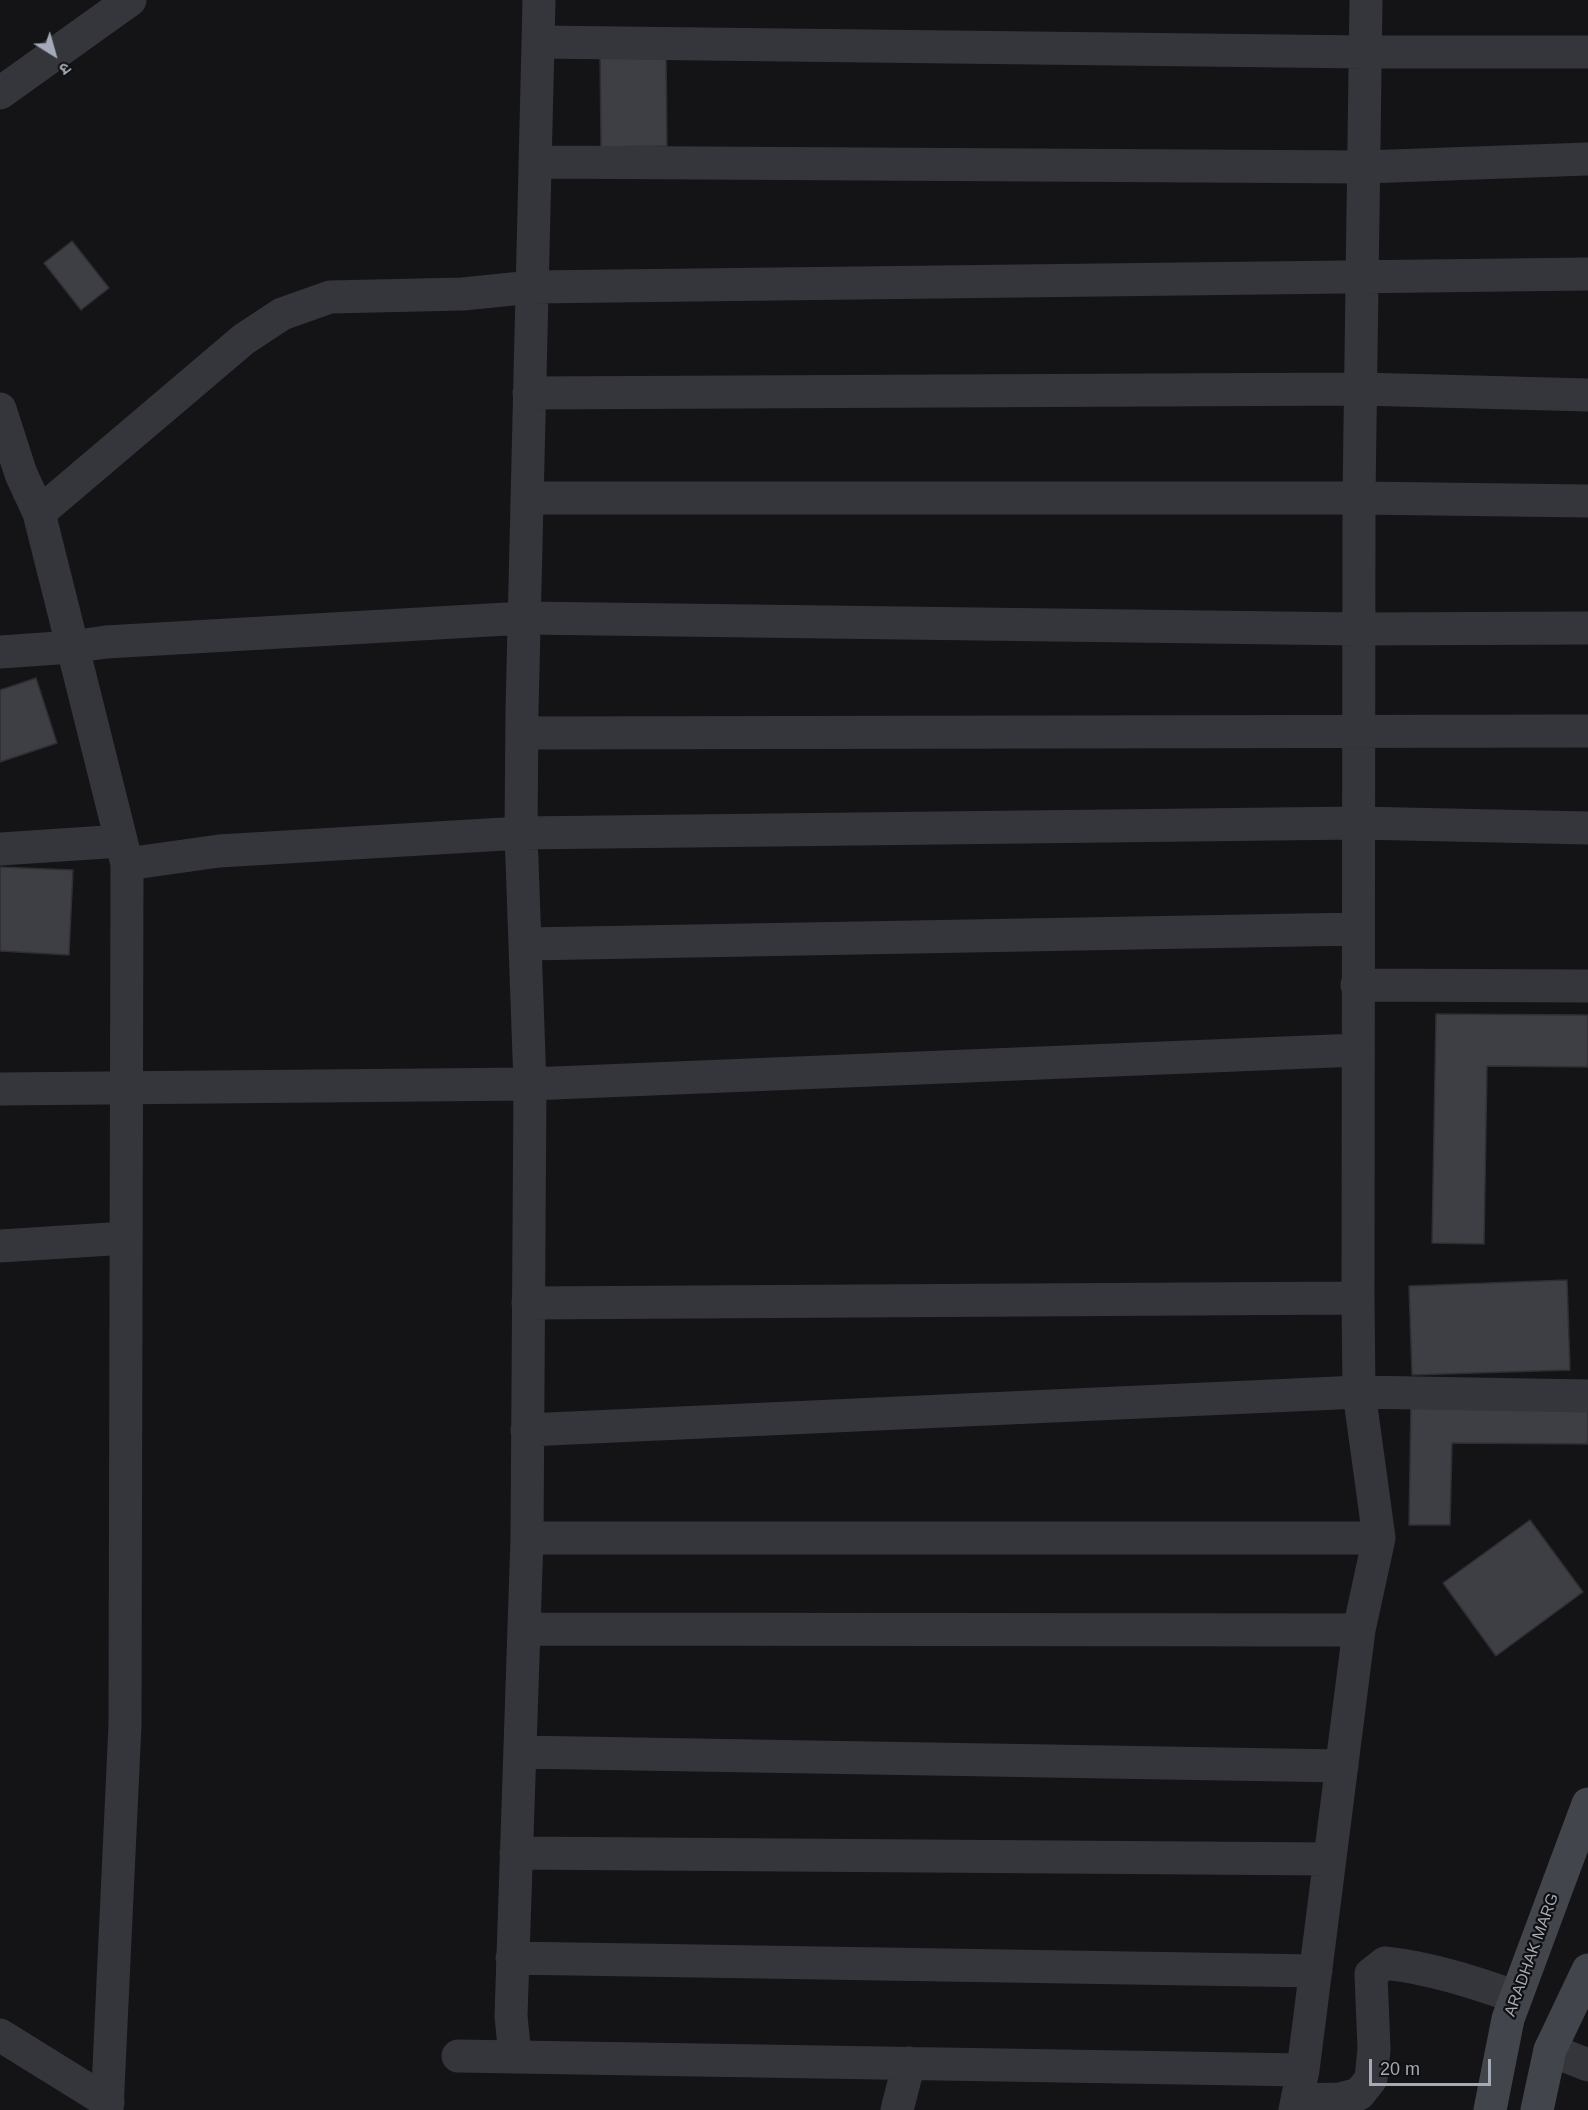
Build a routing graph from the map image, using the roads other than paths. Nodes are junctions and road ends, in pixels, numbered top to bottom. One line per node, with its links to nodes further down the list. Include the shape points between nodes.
1 (130, 0): 7 (street)
2 (539, 0): 4 (street)
3 (1366, 0): 5 (street)
4 (538, 42): 5 (street); 9 (street)
5 (1365, 52): 6 (street); 10 (street)
6 (1588, 52)
7 (0, 93)
8 (1588, 159): 10 (street)
9 (536, 162): 10 (street); 13 (street)
10 (1364, 167): 12 (street)
11 (1588, 274): 12 (street)
12 (1362, 277): 13 (street); 14 (street)
13 (532, 287): 15 (street); 22 (street, via 463,294 330,297 282,314 244,339)
14 (1361, 388): 15 (street); 16 (street); 20 (street)
15 (529, 393): 19 (street)
16 (1588, 395)
17 (0, 410): 18 (street)
18 (10, 475): 22 (street)
19 (527, 498): 20 (street); 23 (street)
20 (1359, 498): 21 (street); 25 (street)
21 (1588, 501)
22 (39, 513): 26 (street)
23 (524, 618): 25 (street); 26 (street); 30 (street)
24 (1588, 628): 25 (street)
25 (1358, 629): 29 (street)
26 (72, 647): 27 (street); 35 (street)
27 (0, 652)
28 (1588, 731): 29 (street)
29 (1358, 732): 30 (street); 31 (street)
30 (522, 733): 33 (street)
31 (1358, 823): 32 (street); 33 (street); 36 (street)
32 (1588, 828)
33 (521, 833): 35 (street, via 219,851); 37 (street)
34 (0, 849): 35 (street)
35 (124, 852): 42 (street)
36 (1358, 929): 37 (street); 38 (street)
37 (526, 944): 41 (street)
38 (1357, 985): 39 (street); 40 (street)
39 (1588, 986)
40 (1357, 1050): 41 (street); 46 (street)
41 (530, 1084): 42 (street); 47 (street)
42 (127, 1088): 43 (street); 44 (street)
43 (0, 1089)
44 (126, 1238): 45 (street); 71 (street, via 125,1725)
45 (0, 1246)
46 (1358, 1298): 47 (street); 48 (street)
47 (528, 1303): 50 (street)
48 (1359, 1392): 49 (street); 50 (street); 52 (street)
49 (1588, 1396)
50 (527, 1430): 51 (street)
51 (527, 1538): 52 (street); 53 (street)
52 (1379, 1538): 54 (street)
53 (524, 1629): 54 (street); 55 (street)
54 (1359, 1630): 56 (street)
55 (520, 1752): 56 (street); 58 (street)
56 (1342, 1766): 59 (street)
57 (1588, 1804): 63 (main road, ARADHAK MARG)
58 (516, 1853): 59 (street); 60 (street)
59 (1330, 1859): 62 (street)
60 (512, 1958): 62 (street); 67 (street)
61 (1588, 1970): 65 (main road)
62 (1316, 1971): 70 (street)
63 (1516, 1997): 70 (street, via 1412,1966 1385,1963 1371,1974 1371,2079 1359,2094 1340,2099); 73 (main road, ARADHAK MARG)
64 (0, 2036): 71 (street)
65 (1550, 2050): 69 (street); 74 (main road)
66 (458, 2056): 67 (street)
67 (515, 2056): 68 (street)
68 (909, 2062): 70 (street); 72 (street)
69 (1588, 2065)
70 (1299, 2093)
71 (107, 2106)
72 (897, 2110)
73 (1490, 2110)
74 (1537, 2110)

